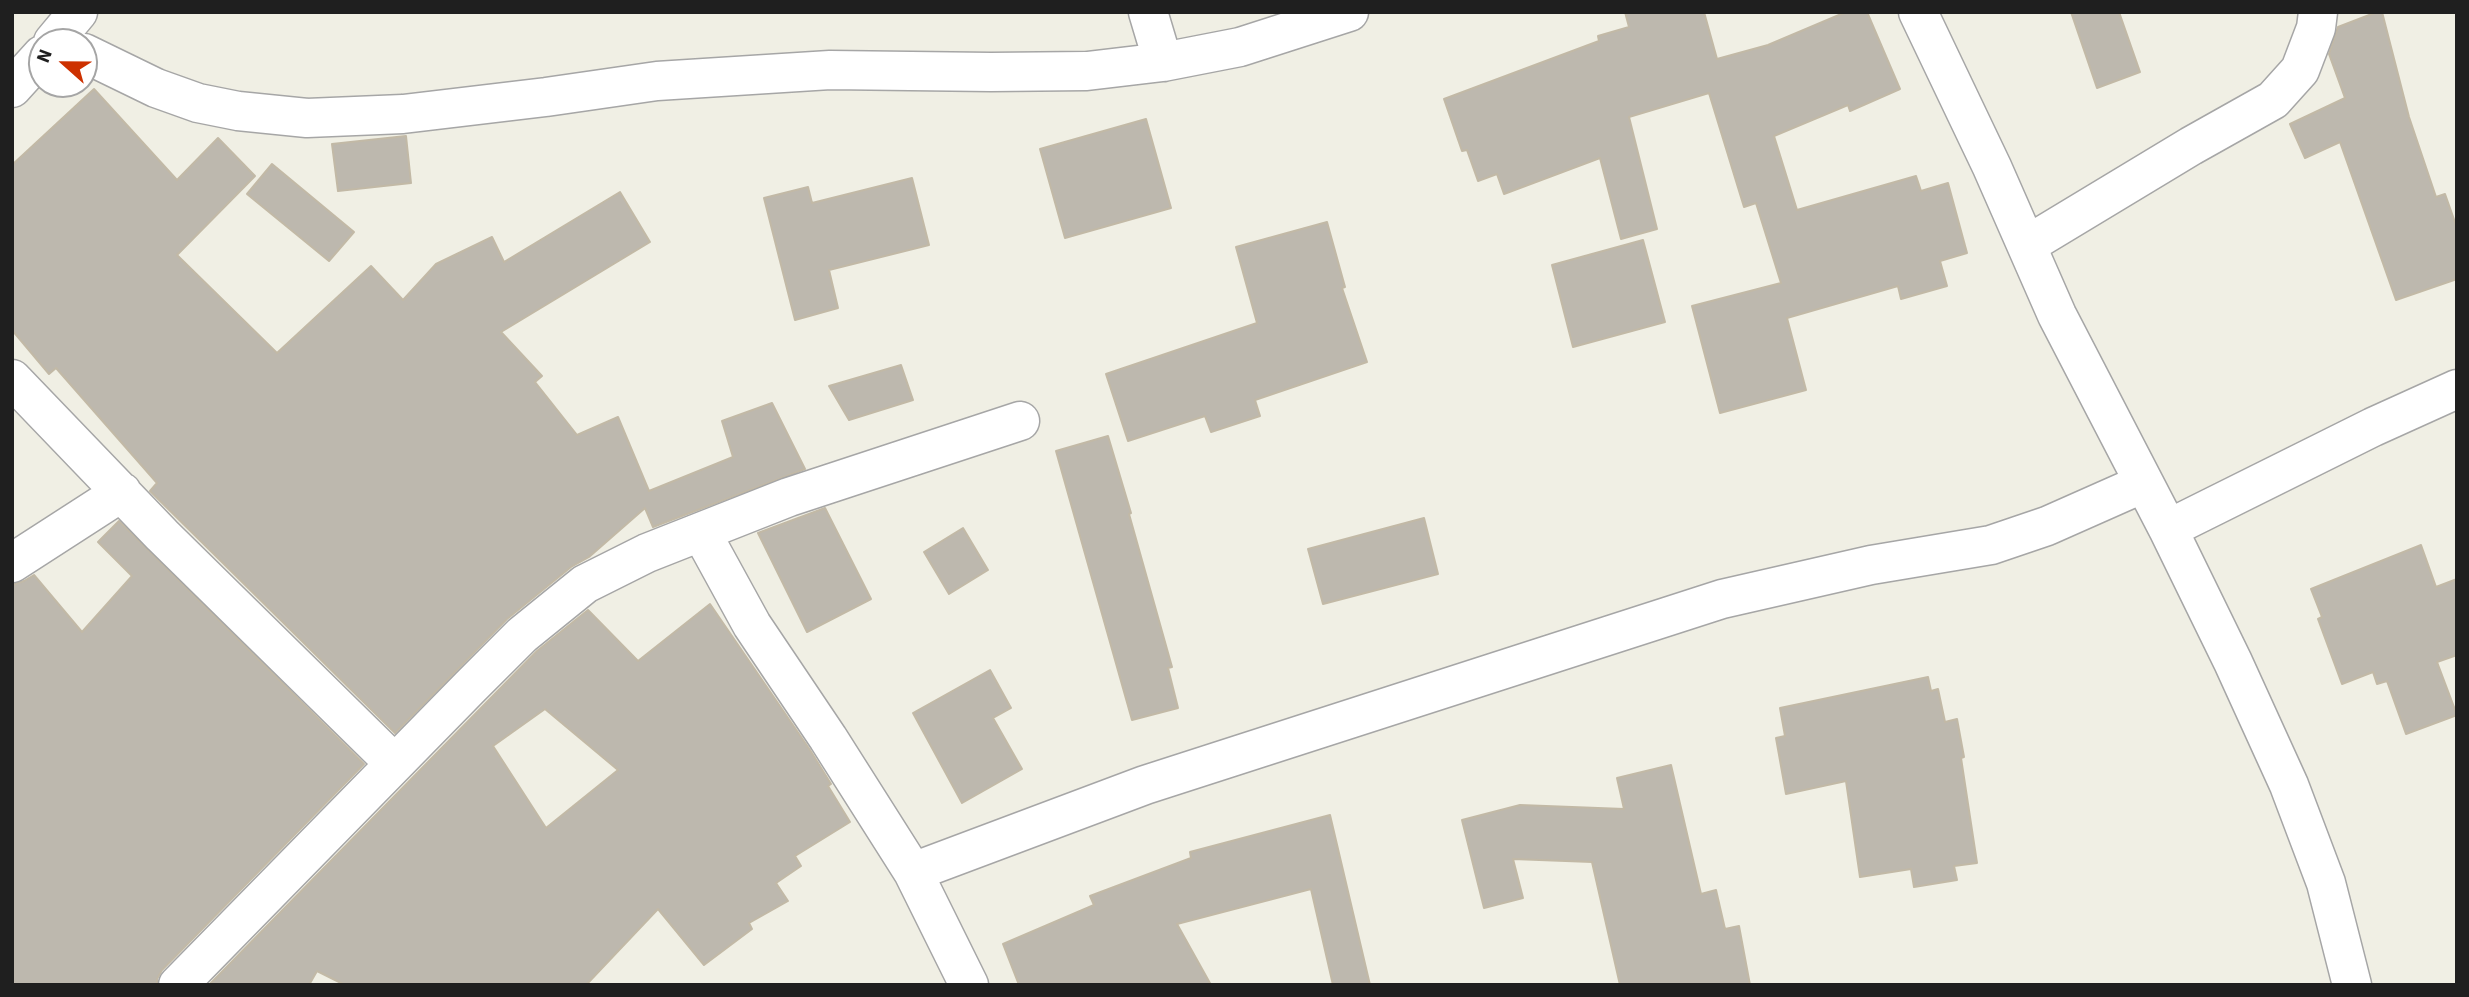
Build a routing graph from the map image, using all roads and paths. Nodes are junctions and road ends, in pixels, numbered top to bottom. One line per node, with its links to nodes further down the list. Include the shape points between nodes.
1 (1148, 12): 6 (street)
2 (1349, 12): 6 (street, via 1240,47)
3 (1918, 12): 9 (street)
4 (2318, 12): 9 (street, via 2300,70 2273,100)
5 (98, 58): 6 (street, via 198,103 307,118 403,114 697,78 830,70 1087,71)
6 (1163, 62)
7 (28, 73): 8 (street)
8 (12, 88)
9 (2027, 245): 13 (street, via 2057,315)
10 (12, 379): 14 (street)
11 (2457, 389): 15 (street)
12 (1020, 421): 16 (street, via 789,497)
13 (2144, 483): 15 (street); 19 (street, via 1991,545 1871,565 1722,599 1144,785)
14 (122, 492): 17 (street); 18 (street)
15 (2168, 529): 22 (street, via 2289,785 2326,883)
16 (701, 532): 18 (street, via 585,584 522,635); 19 (street, via 752,625)
17 (12, 563)
18 (393, 762): 20 (street)
19 (913, 873): 21 (street)
20 (178, 985)
21 (969, 985)
22 (2351, 985)

